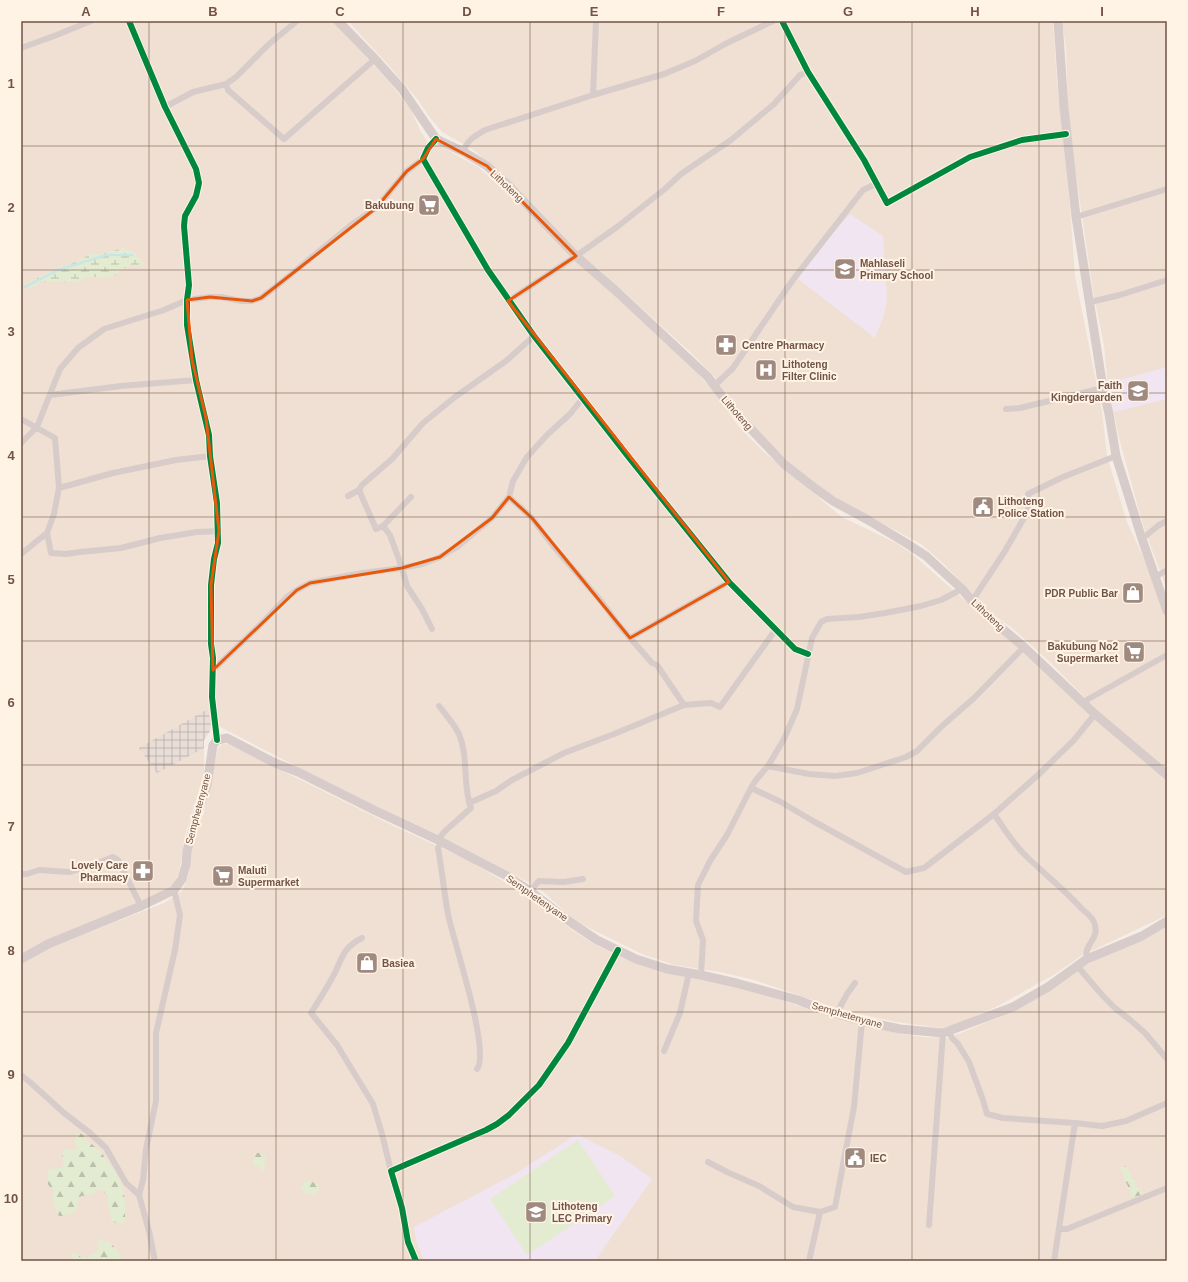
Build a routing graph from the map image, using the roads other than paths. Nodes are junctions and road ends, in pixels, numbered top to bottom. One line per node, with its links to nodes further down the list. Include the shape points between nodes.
1 (91, 21): 9 (street)
2 (129, 21): 14 (street)
3 (297, 21): 12 (street)
4 (338, 21): 10 (main road)
5 (596, 21): 13 (street)
6 (773, 21): 13 (street, via 696,61 664,74)
7 (782, 21): 11 (street)
8 (1058, 21): 15 (main road)
9 (21, 48)
10 (375, 59): 12 (street, via 284,139 228,90); 16 (main road, via 402,89)
11 (808, 72): 19 (street, via 864,160); 22 (street, via 800,75 774,104 731,140 681,174 617,227)
12 (226, 84): 14 (street, via 193,92)
13 (593, 95): 17 (street, via 485,130 470,138)
14 (165, 107): 24 (street, via 196,169 199,183 196,196 185,216 190,285)
15 (1066, 134): 19 (street, via 1022,140 970,157 887,203); 21 (main road)
16 (436, 139): 17 (main road, Lithoteng); 18 (street)
17 (464, 152): 22 (main road, Lithoteng, via 507,184)
18 (423, 159): 24 (street, via 407,171 376,208 260,298 252,301 221,297); 25 (street)
19 (876, 184): 29 (street, via 863,190 792,281 733,368)
20 (1167, 189): 21 (street)
21 (1076, 217): 26 (main road)
22 (576, 256): 25 (street); 29 (main road, Lithoteng, via 696,364)
23 (1167, 280): 26 (street)
24 (187, 300): 28 (street); 31 (street, via 104,329 78,348 60,369)
25 (508, 300): 27 (street)
26 (1090, 302): 30 (main road)
27 (534, 336): 32 (street); 40 (street, via 506,361 423,423 392,460)
28 (196, 380): 31 (street); 37 (street, via 209,435)
29 (714, 386): 54 (main road, Lithoteng, via 730,407 784,464 816,490 926,556)
30 (1103, 388): 33 (street); 38 (main road)
31 (50, 395): 35 (street)
32 (582, 399): 43 (street, via 527,458 513,481); 53 (street)
33 (1006, 409)
34 (21, 419): 35 (street)
35 (37, 428): 36 (street); 39 (street, via 55,438)
36 (21, 443)
37 (210, 456): 39 (street, via 113,473); 46 (street)
38 (1116, 456): 48 (main road); 55 (street, via 1028,494 1028,511)
39 (59, 488): 47 (street)
40 (359, 490): 41 (street); 45 (street, via 376,529)
41 (348, 496)
42 (411, 497): 45 (street)
43 (509, 497): 50 (street, via 492,518 458,547 440,558); 59 (street, via 532,518)
44 (1167, 521): 48 (street)
45 (383, 526): 50 (street, via 390,535)
46 (218, 531): 47 (street, via 160,538 121,548 66,554 51,553); 63 (street, via 210,585)
47 (47, 533): 49 (street)
48 (1142, 539): 52 (main road)
49 (21, 554)
50 (402, 568): 57 (street, via 407,586); 63 (street, via 310,583 297,590)
51 (1167, 570): 52 (street)
52 (1155, 577): 56 (main road)
53 (729, 582): 58 (street); 59 (street)
54 (962, 589): 55 (main road, Lithoteng); 61 (street, via 941,600 921,606 859,617 827,619 821,622 812,638)
55 (972, 601): 60 (main road, Lithoteng)
56 (1167, 611)
57 (432, 629)
58 (776, 629): 61 (street, via 795,649); 65 (street, via 720,707 711,702)
59 (630, 638): 65 (street, via 652,663 657,665)
60 (1024, 647): 64 (main road, Lithoteng); 69 (street, via 973,699 917,751 906,757 857,773 835,776)
61 (808, 654): 69 (street, via 797,709 784,739)
62 (1167, 655): 64 (street)
63 (213, 670): 68 (street, via 212,697)
64 (1083, 702): 67 (main road, Lithoteng)
65 (684, 705): 72 (street, via 564,753)
66 (439, 706): 72 (street, via 462,743)
67 (1095, 714): 70 (main road, Lithoteng); 73 (street, via 1074,740)
68 (217, 740): 74 (main road, Semphetenyane, via 226,738); 77 (main road, Semphetenyane, via 213,745 207,785 189,844 182,879)
69 (768, 766): 71 (street)
70 (1167, 775)
71 (751, 788): 73 (street, via 906,872 924,868); 87 (street, via 698,885 696,921 703,940)
72 (469, 803): 74 (street, via 471,808 444,832)
73 (994, 814): 84 (street, via 1023,853 1094,920 1097,929 1087,947)
74 (440, 841): 78 (main road, Semphetenyane); 94 (street, via 438,848 448,915 466,980 480,1046 481,1060)
75 (21, 874): 79 (street, via 39,870 69,872 113,857 118,860)
76 (583, 880): 78 (street, via 539,881)
77 (174, 890): 79 (main road); 101 (street, via 180,915 175,950 156,1034 156,1101)
78 (530, 891): 82 (main road, Semphetenyane, via 573,924)
79 (141, 906): 83 (main road, via 48,944)
80 (1167, 921): 84 (main road, Semphetenyane, via 1142,936)
81 (362, 938): 99 (street, via 352,943 340,959 332,979 311,1013 338,1045 373,1104)
82 (618, 950): 86 (main road, Semphetenyane, via 636,959); 99 (street, via 568,1044 540,1085 497,1124)
83 (21, 959)
84 (1087, 959): 85 (main road, Semphetenyane)
85 (1078, 966): 91 (main road, Semphetenyane, via 1013,1007); 93 (street, via 1103,996 1145,1033)
86 (689, 973): 87 (main road, Semphetenyane); 92 (street, via 680,1014)
87 (701, 975): 89 (main road, Semphetenyane, via 798,1000)
88 (855, 983): 89 (street, via 846,994)
89 (837, 1014): 90 (main road, Semphetenyane)
90 (862, 1021): 91 (main road, Semphetenyane, via 915,1031); 102 (street, via 854,1107 835,1207)
91 (946, 1033): 97 (street, via 958,1044 969,1062 987,1114 1003,1118); 103 (street)
92 (664, 1051)
93 (1167, 1059)
94 (477, 1068)
95 (21, 1075): 101 (street, via 106,1148 126,1183)
96 (1167, 1103): 97 (street, via 1114,1124 1102,1126)
97 (1075, 1123): 104 (street)
98 (708, 1162): 102 (street, via 759,1186 792,1207)
99 (391, 1171): 106 (street, via 402,1208 408,1242)
100 (1167, 1188): 104 (street, via 1067,1229)
101 (139, 1195): 105 (street)
102 (820, 1212): 107 (street)
103 (929, 1225)
104 (1060, 1229): 108 (street)
105 (155, 1261)
106 (416, 1261)
107 (809, 1261)
108 (1054, 1261)

